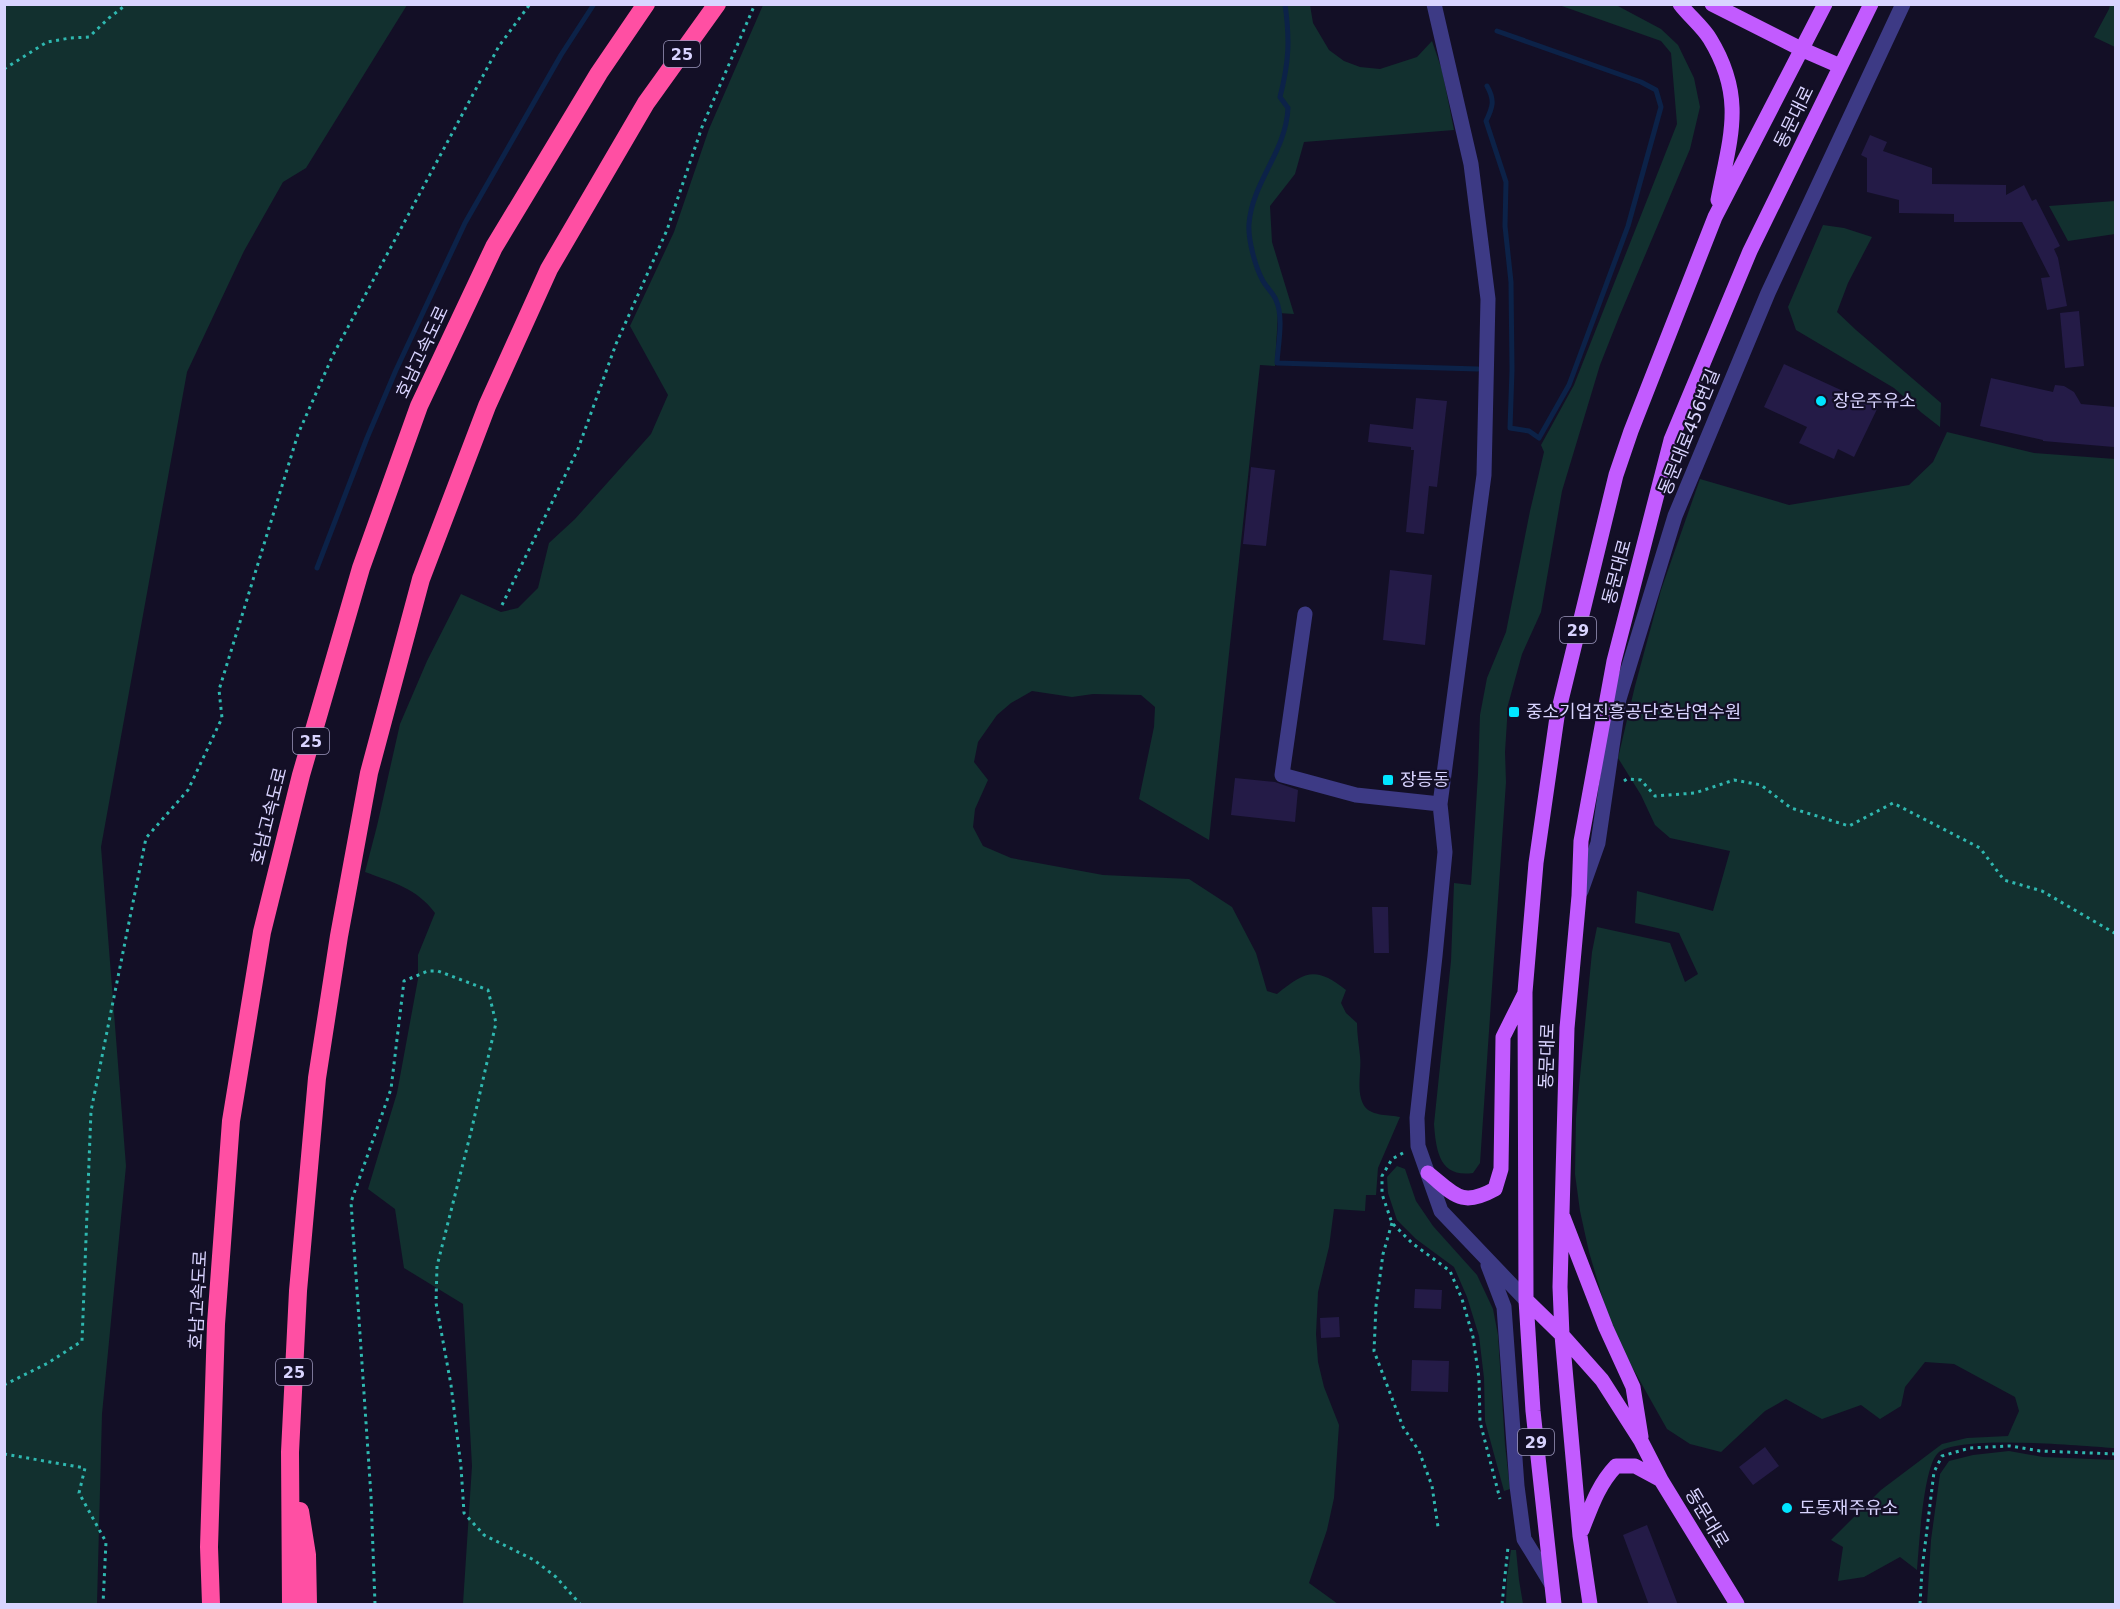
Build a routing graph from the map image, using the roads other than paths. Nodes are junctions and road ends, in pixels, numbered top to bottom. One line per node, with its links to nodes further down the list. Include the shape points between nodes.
1 (646, 4): 26 (highway, 호남고속도로 / 25, via 599,73 494,248 419,406 361,568 301,775 262,933 231,1121 216,1324 209,1547)
2 (717, 4): 22 (highway, 25, via 646,103 549,269 487,406 421,579 369,773 317,1078 298,1291)
3 (1680, 4): 11 (main road, via 1709,37 1731,87 1731,134)
4 (1712, 4): 9 (main road)
5 (1825, 4): 9 (main road, 동문대로 / 29)
6 (1871, 4): 10 (main road, 동문대로 / 29)
7 (1903, 4): 14 (street, 동문대로456번길, via 1768,293 1676,516 1619,699 1598,843)
8 (1435, 5): 13 (street, via 1471,164 1488,299 1484,475)
9 (1801, 49): 10 (main road); 11 (main road, 동문대로 / 29)
10 (1839, 66): 14 (main road, 동문대로 / 29, via 1750,251 1671,440 1614,661 1581,841)
11 (1715, 217): 15 (main road, 동문대로 / 29, via 1616,475 1576,637 1557,717 1536,863)
12 (1305, 614): 13 (street, via 1282,775 1356,795)
13 (1440, 804): 16 (street, via 1444,852 1418,1118 1419,1146)
14 (1579, 896): 17 (main road, 동문대로 / 29, via 1567,1028)
15 (1525, 992): 16 (main road, via 1503,1037 1501,1169 1495,1189 1480,1197 1458,1197); 19 (main road, 동문대로 / 29)
16 (1428, 1173): 18 (street, via 1441,1211)
17 (1561, 1212): 20 (main road, 동문대로 / 29); 21 (main road, via 1606,1328 1634,1387)
18 (1485, 1257): 19 (street); 25 (street, via 1504,1307 1524,1539)
19 (1526, 1300): 20 (main road, 동문대로); 25 (main road, 동문대로 / 29)
20 (1562, 1335): 21 (main road, 동문대로, via 1602,1380); 24 (main road, 동문대로 / 29)
21 (1641, 1441): 23 (main road, 동문대로)
22 (290, 1452): 27 (highway, 25); 28 (highway, via 307,1555)
23 (1660, 1480): 24 (main road, via 1635,1466 1616,1466 1595,1495); 31 (main road, 동문대로)
24 (1580, 1536): 30 (main road, 동문대로 / 29)
25 (1551, 1583): 29 (main road, 동문대로 / 29)
26 (211, 1605)
27 (291, 1605)
28 (308, 1605)
29 (1554, 1605)
30 (1590, 1605)
31 (1737, 1605)

